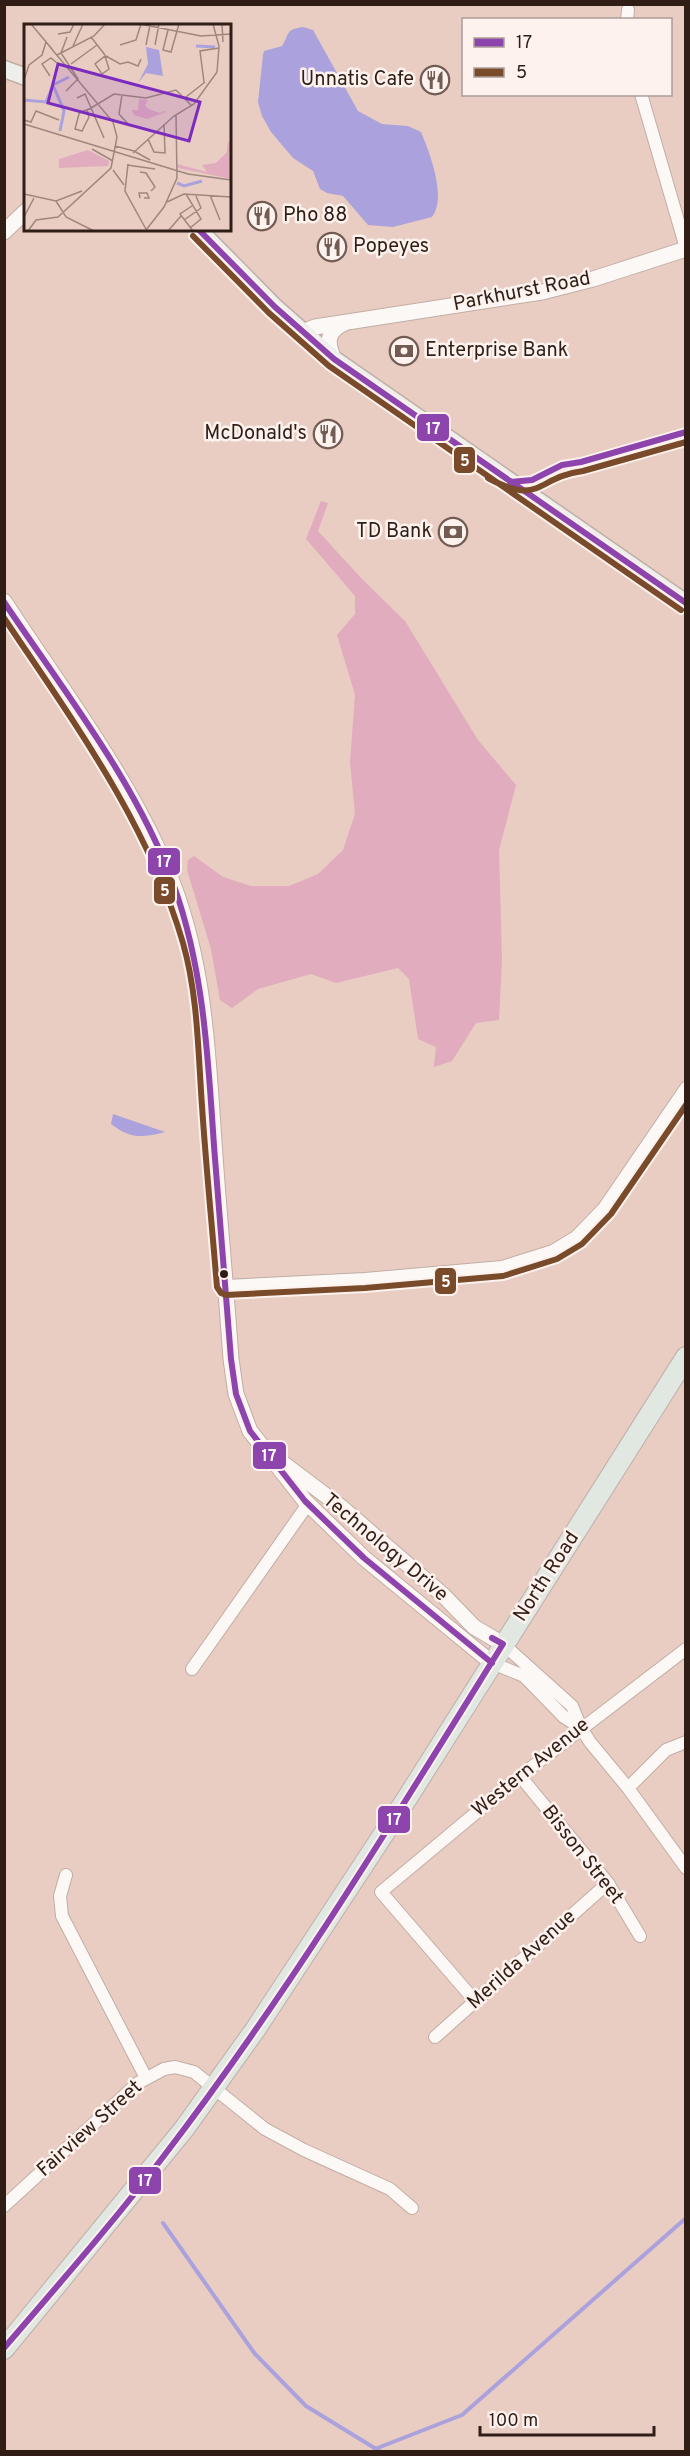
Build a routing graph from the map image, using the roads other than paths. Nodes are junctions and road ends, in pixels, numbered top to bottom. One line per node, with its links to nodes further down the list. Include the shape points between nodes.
1 (4, 69): 2 (main road)
2 (24, 76)
3 (642, 96): 7 (street)
4 (24, 214): 6 (street)
5 (200, 231): 9 (main road)
6 (4, 232)
7 (686, 248): 8 (street, Parkhurst Road, via 542,292)
8 (354, 320): 9 (street, Parkhurst Road); 10 (street, Parkhurst Road, via 329,334)
9 (303, 332): 10 (main road)
10 (334, 359): 12 (main road)
11 (4, 601): 14 (street, Technology Drive, via 99,746 148,830 173,885 192,942 202,992)
12 (686, 603)
13 (686, 1088): 14 (street, via 604,1208 576,1237 553,1251 502,1267)
14 (226, 1286): 16 (street, Technology Drive, via 236,1394 250,1431)
15 (686, 1357): 18 (main road, North Road)
16 (267, 1451): 17 (street, Technology Drive); 18 (street, Technology Drive, via 341,1507 474,1626)
17 (308, 1504): 20 (street, Technology Drive, via 364,1557); 21 (street)
18 (503, 1644): 20 (main road, North Road); 22 (street, via 572,1706)
19 (686, 1649): 22 (street, Western Avenue)
20 (492, 1663): 22 (street, via 524,1676 564,1718); 33 (main road, North Road, via 328,1920)
21 (192, 1669)
22 (580, 1728): 24 (street, Western Avenue); 25 (street)
23 (686, 1742): 25 (street, via 666,1750)
24 (520, 1776): 28 (street, Bisson Street); 30 (street, Western Avenue, via 381,1892)
25 (628, 1788): 26 (street)
26 (686, 1868)
27 (66, 1875): 32 (street, via 60,1896 62,1916)
28 (608, 1883): 29 (street, Bisson Street); 30 (street, Merilda Avenue)
29 (640, 1936)
30 (475, 2001): 31 (street, Merilda Avenue)
31 (435, 2037)
32 (146, 2078): 33 (street, Fairview Street, via 164,2069 184,2068); 34 (street, Fairview Street)
33 (213, 2088): 35 (street, Fairview Street, via 265,2129 390,2189); 36 (main road, North Road, via 164,2155)
34 (4, 2206)
35 (412, 2208)
36 (4, 2349)

